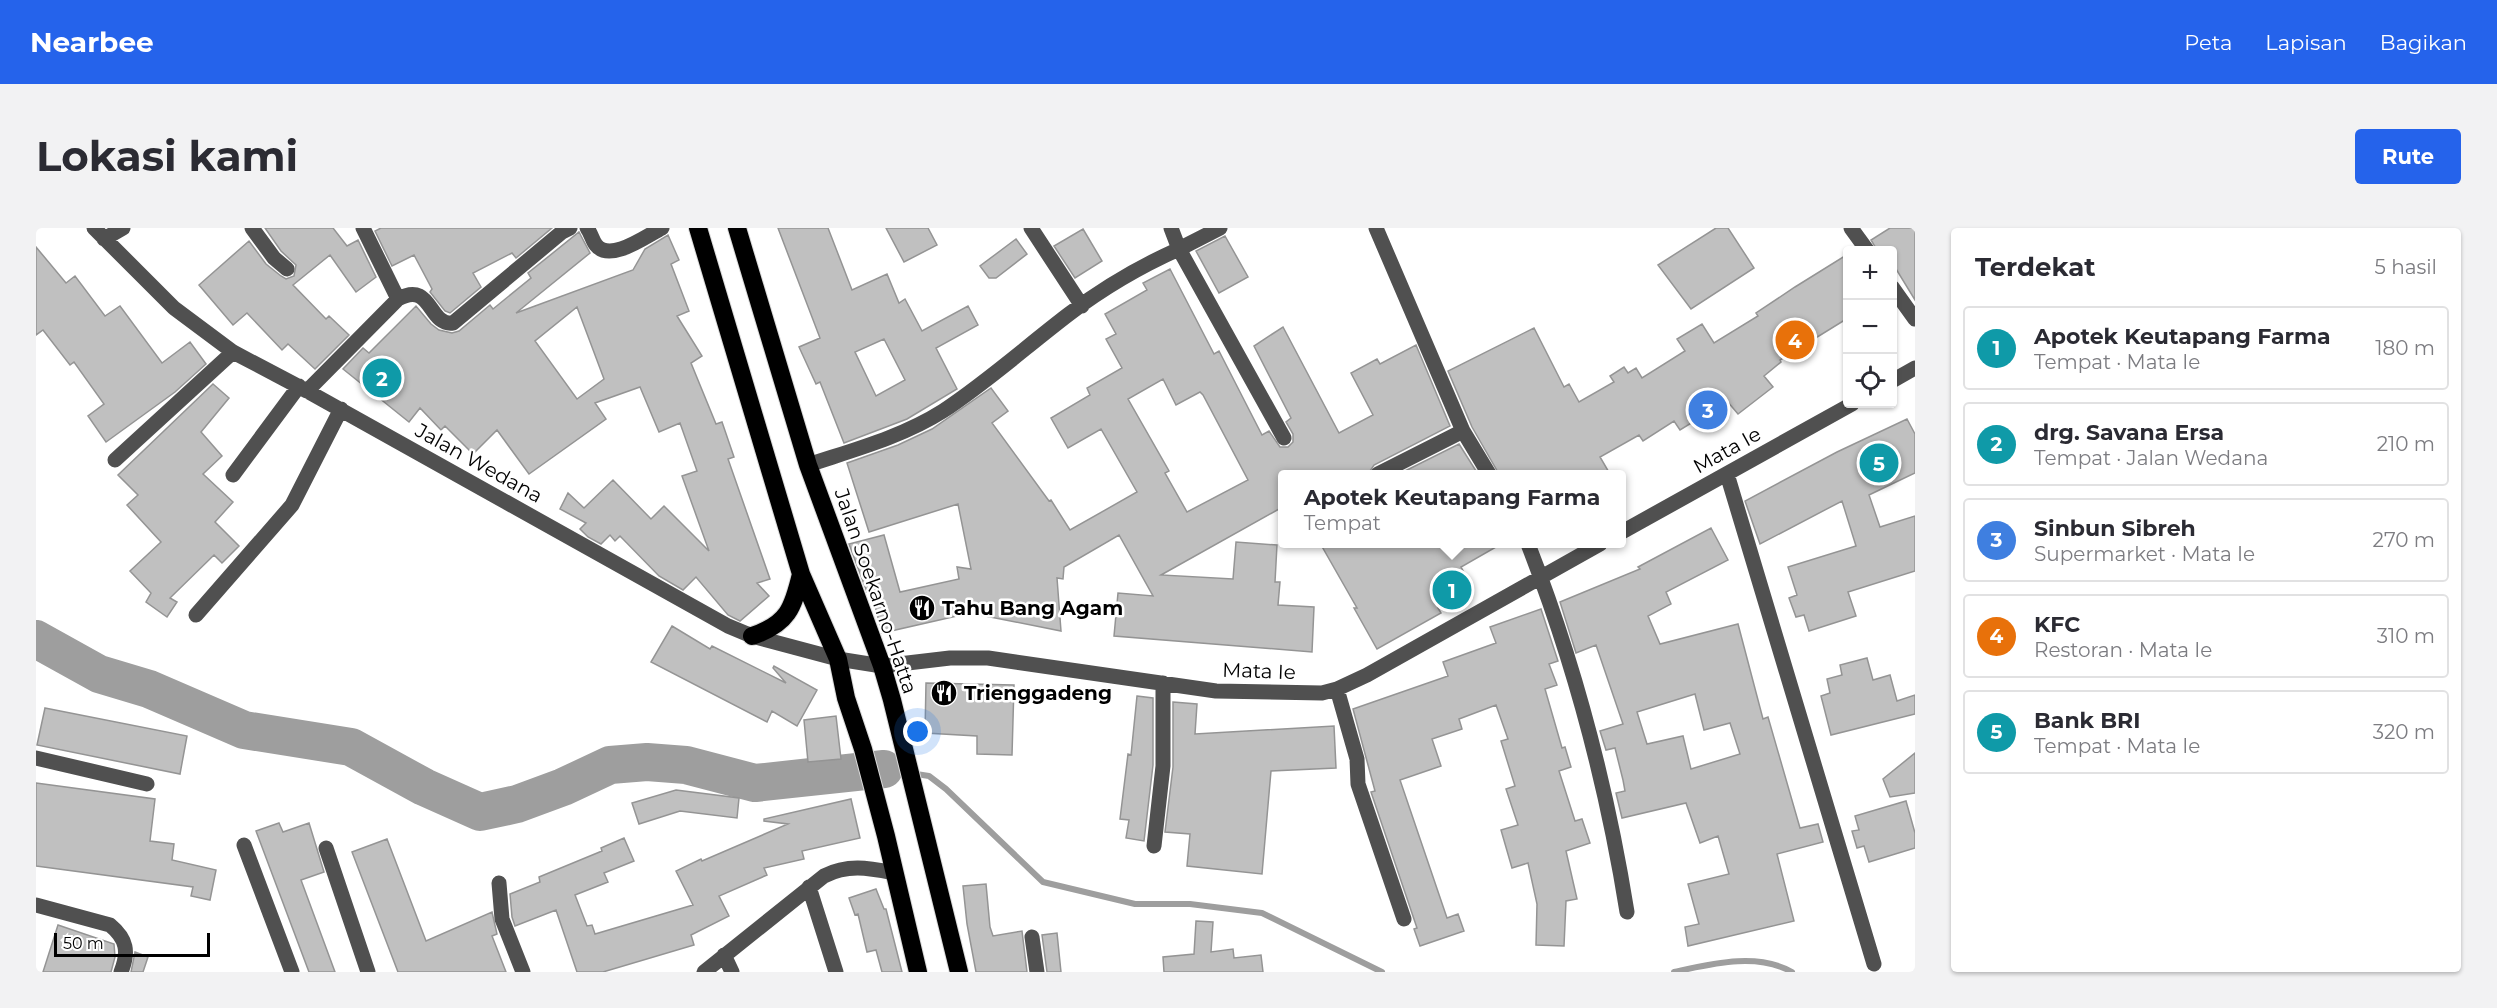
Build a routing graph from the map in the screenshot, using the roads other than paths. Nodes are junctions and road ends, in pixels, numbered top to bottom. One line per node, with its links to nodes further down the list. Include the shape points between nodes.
1 (123, 228): 14 (street)
2 (252, 228): 18 (street)
3 (363, 228): 20 (street)
4 (570, 228): 15 (street)
5 (587, 228): 6 (street, via 596,245 605,252 615,252)
6 (662, 228)
7 (698, 228): 40 (highway)
8 (737, 228): 32 (highway, Jalan Soekarno-Hatta)
9 (1030, 228): 21 (street)
10 (1171, 228): 17 (street)
11 (1220, 228): 17 (street)
12 (1376, 228): 29 (street)
13 (1851, 228): 16 (street)
14 (99, 233): 23 (street, Jalan Wedana, via 174,308)
15 (551, 233): 20 (street, via 453,323 441,321 418,294)
16 (1864, 246)
17 (1179, 249): 21 (street); 30 (street)
18 (287, 269)
19 (1897, 293): 22 (street)
20 (398, 299): 26 (street)
21 (1082, 306): 32 (street, via 932,417 872,444)
22 (1915, 319)
23 (233, 352): 26 (street, Jalan Wedana); 31 (street)
24 (1915, 368): 25 (street)
25 (1897, 379)
26 (303, 388): 28 (street, Jalan Wedana); 36 (street)
27 (1845, 408): 35 (street, Mata Ie)
28 (340, 409): 42 (street, via 292,505); 43 (street, Jalan Wedana)
29 (1463, 432): 33 (street); 34 (street)
30 (1284, 438)
31 (115, 460)
32 (808, 465): 45 (highway, Jalan Soekarno-Hatta)
33 (1386, 470)
34 (1487, 470)
35 (1727, 474): 37 (street, Mata Ie); 61 (street)
36 (233, 475)
37 (1626, 530)
38 (1529, 548): 41 (street)
39 (1591, 548): 41 (street, Mata Ie)
40 (801, 574): 43 (highway, via 793,606 782,621); 44 (highway)
41 (1540, 576): 47 (street, Mata Ie); 57 (street, via 1577,689 1614,831)
42 (196, 615)
43 (752, 636): 44 (street, Jalan Wedana)
44 (838, 659): 45 (street, Jalan Wedana); 53 (highway)
45 (882, 666): 46 (street, Mata Ie, via 988,658); 70 (highway, Jalan Soekarno-Hatta)
46 (1163, 683): 47 (street, Mata Ie, via 1216,691 1304,694); 51 (street, via 1163,766)
47 (1337, 689): 58 (street, via 1357,759 1358,784)
48 (36, 758): 49 (street)
49 (147, 784)
50 (244, 845): 63 (street)
51 (1154, 846)
52 (326, 848): 64 (street)
53 (894, 873): 55 (street, via 839,868); 69 (highway)
54 (499, 882): 65 (street, via 502,919)
55 (809, 887): 60 (street); 68 (street)
56 (36, 905): 62 (street, via 110,925 119,932 127,957)
57 (1627, 912)
58 (1404, 920)
59 (1032, 937): 71 (street)
60 (724, 955): 66 (street); 67 (street)
61 (1874, 964)
62 (121, 972)
63 (292, 972)
64 (368, 972)
65 (523, 972)
66 (704, 972)
67 (732, 972)
68 (836, 972)
69 (918, 972)
70 (959, 972)
71 (1037, 972)

